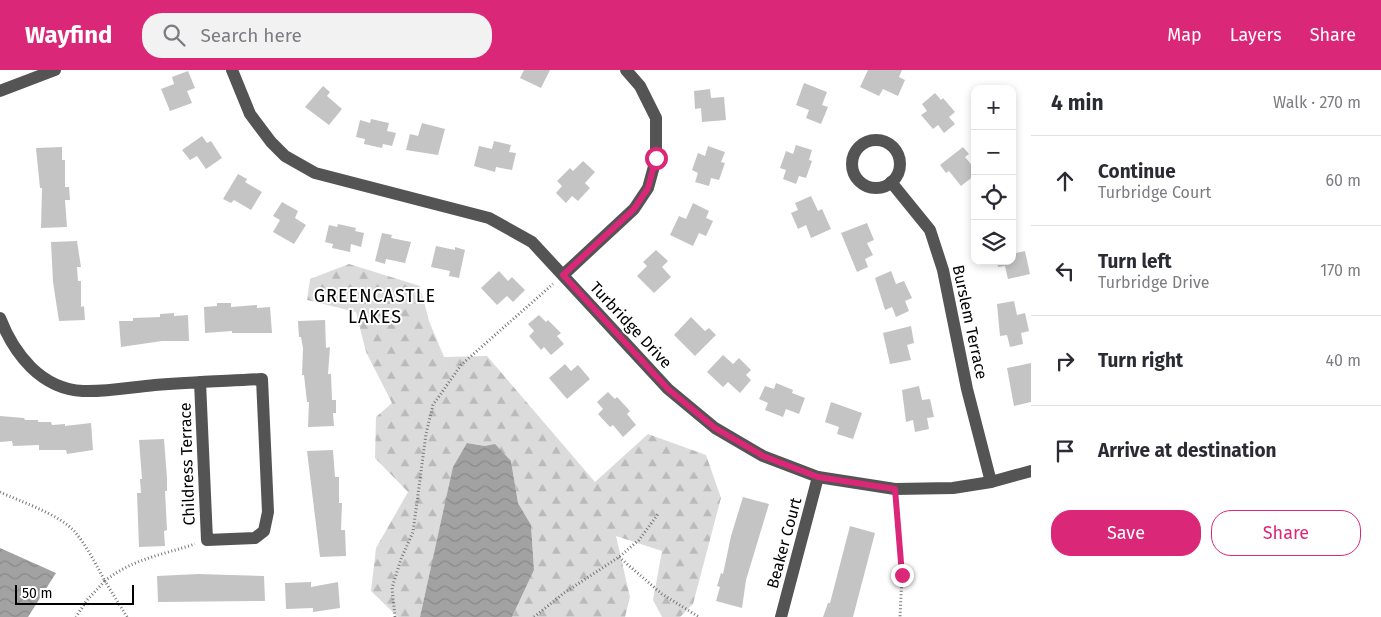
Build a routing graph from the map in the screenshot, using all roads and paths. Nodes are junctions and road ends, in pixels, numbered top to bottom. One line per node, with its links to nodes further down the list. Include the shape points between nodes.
1 (55, 70): 4 (street)
2 (232, 70): 6 (street, Turbridge Drive, via 250,114 285,156 315,172 489,218 532,242)
3 (626, 70): 6 (street, via 640,86 656,118 656,158 648,188 634,209)
4 (0, 91)
5 (891, 182): 11 (street, Burslem Terrace, via 933,238 943,270 966,389)
6 (563, 275): 10 (street, Turbridge Drive, via 668,389 715,428 763,456); 20 (path, via 461,365 433,405 426,434 414,532 392,588)
7 (0, 318): 8 (street, Childress Terrace, via 16,352 37,374 64,386 83,391)
8 (200, 382): 15 (street, Childress Terrace); 15 (street, Childress Terrace, via 262,378 268,512 264,531 255,538)
9 (1031, 471): 11 (street, Turbridge Drive)
10 (818, 477): 12 (street, Turbridge Drive); 23 (street, Beaker Court)
11 (991, 482): 12 (street, Turbridge Drive, via 953,488)
12 (895, 489): 24 (path, via 902,575)
13 (0, 492): 17 (path, via 38,509 74,531)
14 (658, 514): 16 (path, via 639,540)
15 (207, 540): 17 (path, via 121,568)
16 (619, 557): 21 (path); 22 (path, via 662,594)
17 (105, 581): 18 (path); 19 (path)
18 (76, 617)
19 (127, 617)
20 (395, 617)
21 (534, 617)
22 (699, 617)
23 (781, 617)
24 (900, 617)

